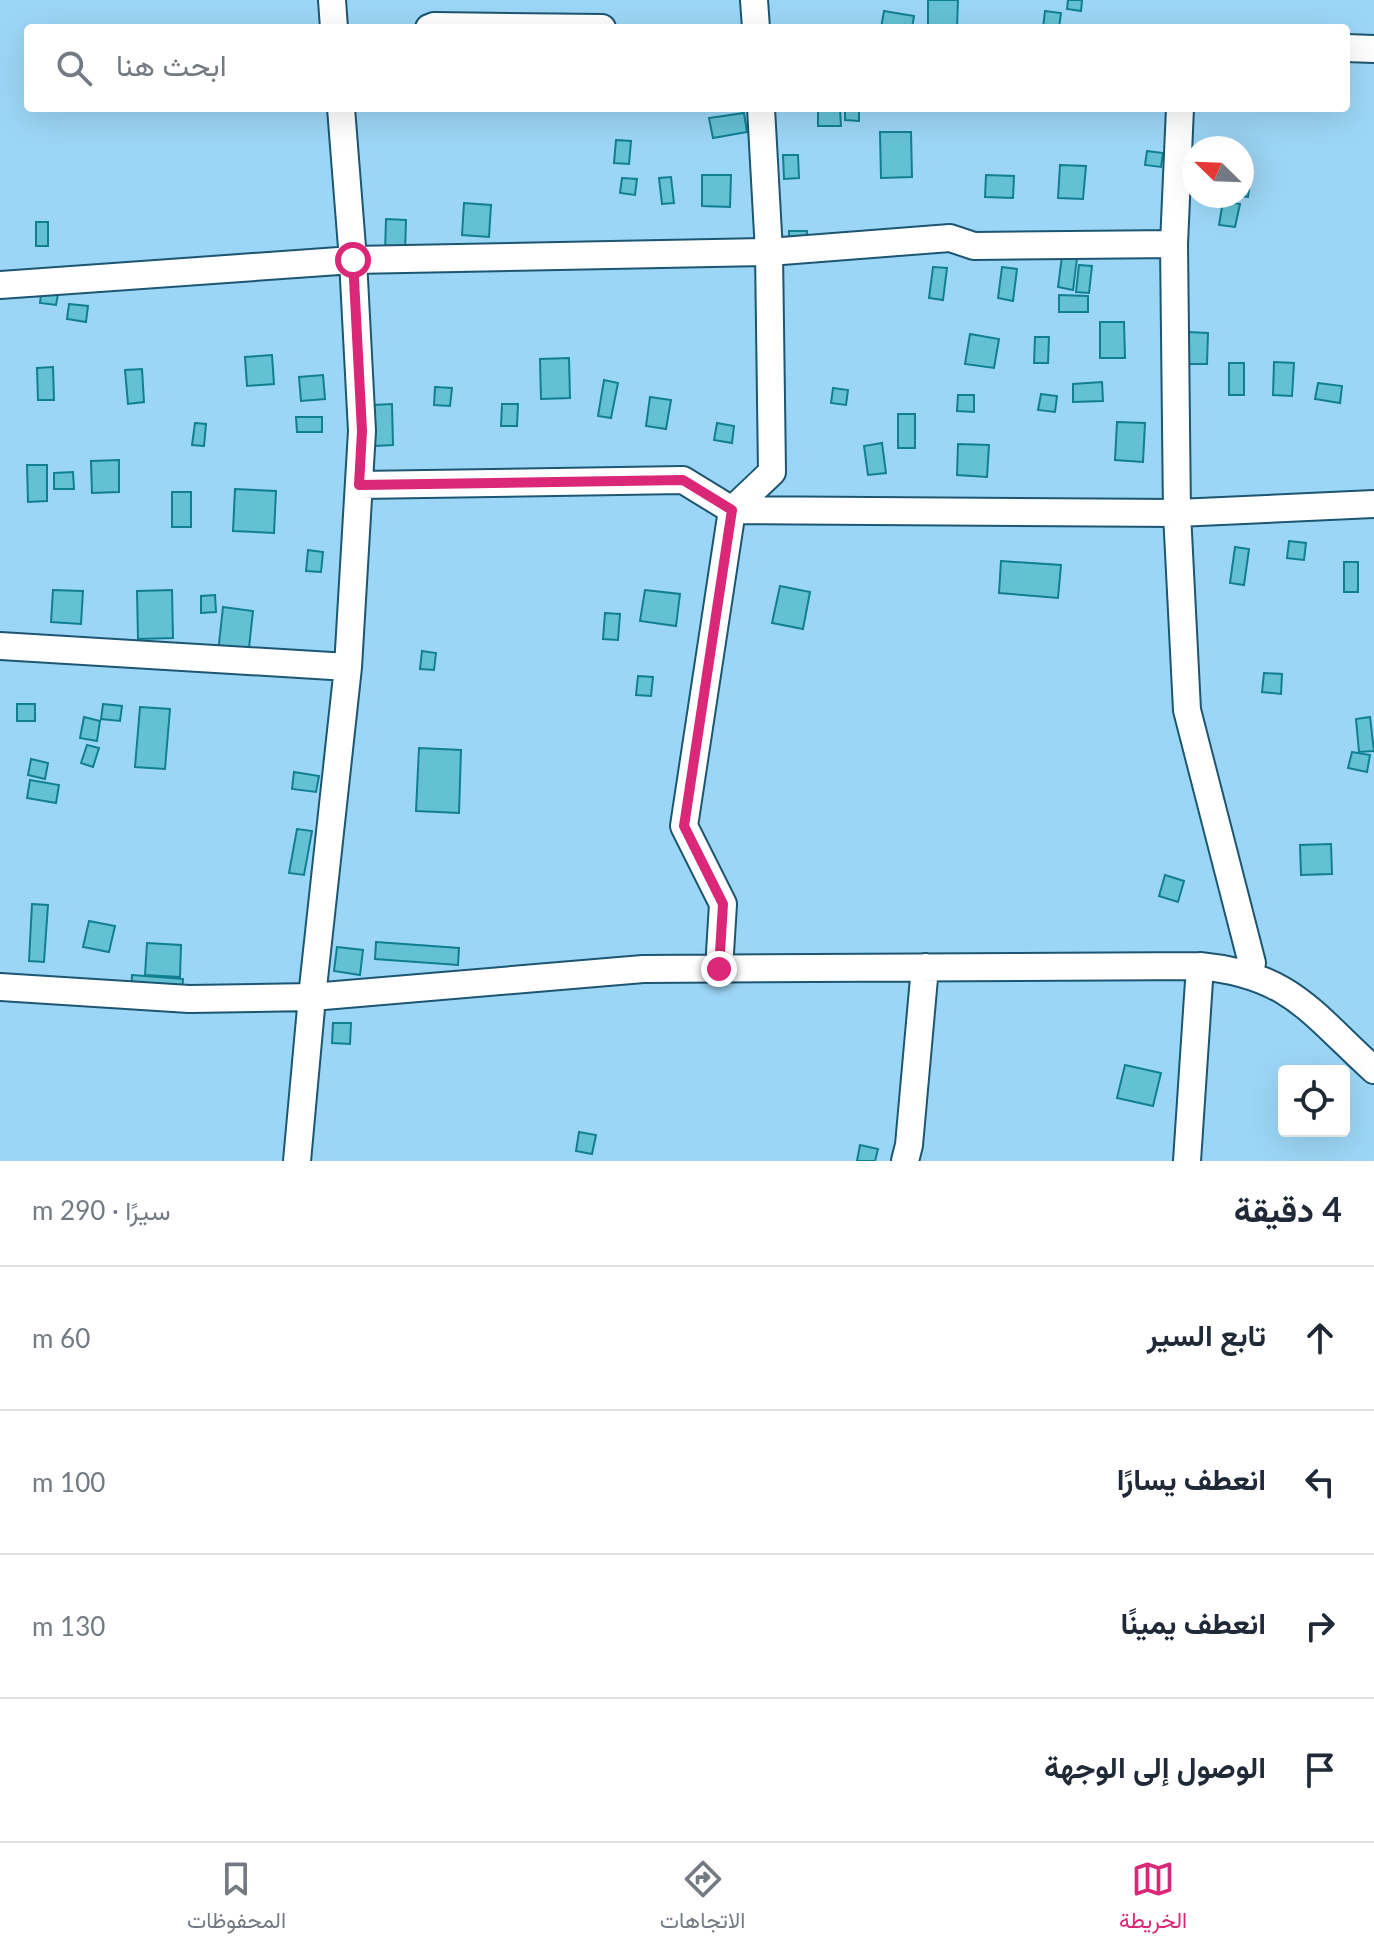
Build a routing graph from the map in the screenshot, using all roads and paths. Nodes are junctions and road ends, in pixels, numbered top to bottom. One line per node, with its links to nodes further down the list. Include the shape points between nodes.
1 (332, 0): 3 (street)
2 (754, 0): 4 (street)
3 (334, 24)
4 (756, 24)
5 (1350, 48): 6 (street)
6 (1374, 49)
7 (341, 112): 12 (street)
8 (761, 112): 11 (street)
9 (1180, 112): 10 (street)
10 (1174, 244): 11 (street, via 974,246 950,238); 17 (street)
11 (769, 252): 12 (street); 16 (street, via 772,472)
12 (353, 260): 13 (street); 14 (street, via 362,431)
13 (0, 285)
14 (359, 485): 16 (street, via 683,480); 19 (street)
15 (1374, 504): 17 (street)
16 (732, 510): 17 (street); 22 (street, via 684,826 723,904)
17 (1177, 513): 23 (street, via 1187,710 1252,963)
18 (0, 646): 19 (street)
19 (348, 667): 25 (street)
20 (1200, 966): 21 (street); 23 (street); 29 (street)
21 (925, 967): 22 (street); 28 (street)
22 (719, 969): 25 (street, via 643,969)
23 (1245, 973): 26 (street, via 1303,1002)
24 (0, 987): 25 (street, via 189,999)
25 (312, 997): 27 (street)
26 (1374, 1070)
27 (297, 1161)
28 (905, 1161)
29 (1187, 1161)

